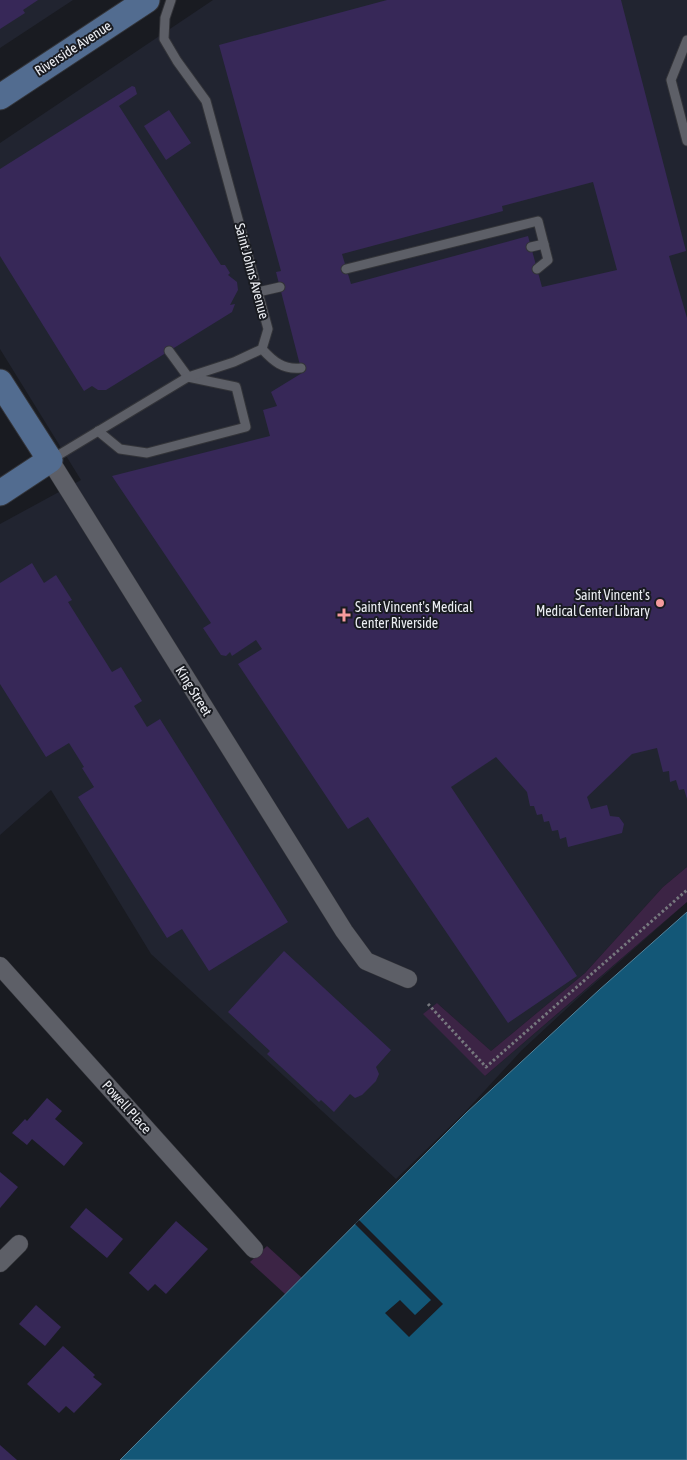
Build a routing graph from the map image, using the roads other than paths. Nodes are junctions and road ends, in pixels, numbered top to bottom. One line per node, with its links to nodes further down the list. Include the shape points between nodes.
1 (147, 0): 4 (main road, Riverside Avenue)
2 (171, 0): 11 (lane, Saint Johns Avenue, via 165,18 164,39 206,101)
3 (687, 40): 5 (lane, via 671,80)
4 (0, 97)
5 (687, 140)
6 (544, 244): 7 (lane); 8 (lane, via 538,221); 9 (lane, via 548,260)
7 (531, 248)
8 (346, 269)
9 (537, 269)
10 (280, 286): 11 (lane)
11 (258, 292): 12 (lane, Saint Johns Avenue, via 268,329)
12 (262, 349): 14 (lane, via 274,362 292,369); 15 (lane)
13 (169, 351): 15 (lane)
14 (301, 368)
15 (188, 378): 17 (lane); 17 (lane, via 236,387 246,427 147,453 120,449)
16 (0, 382): 18 (main road, King Street)
17 (98, 432): 18 (lane)
18 (50, 460): 19 (main road); 21 (street, King Street, via 344,930 366,961)
19 (0, 493)
20 (0, 966): 23 (street, Powell Place)
21 (408, 979)
22 (19, 1244): 24 (street)
23 (254, 1249)
24 (0, 1263)

